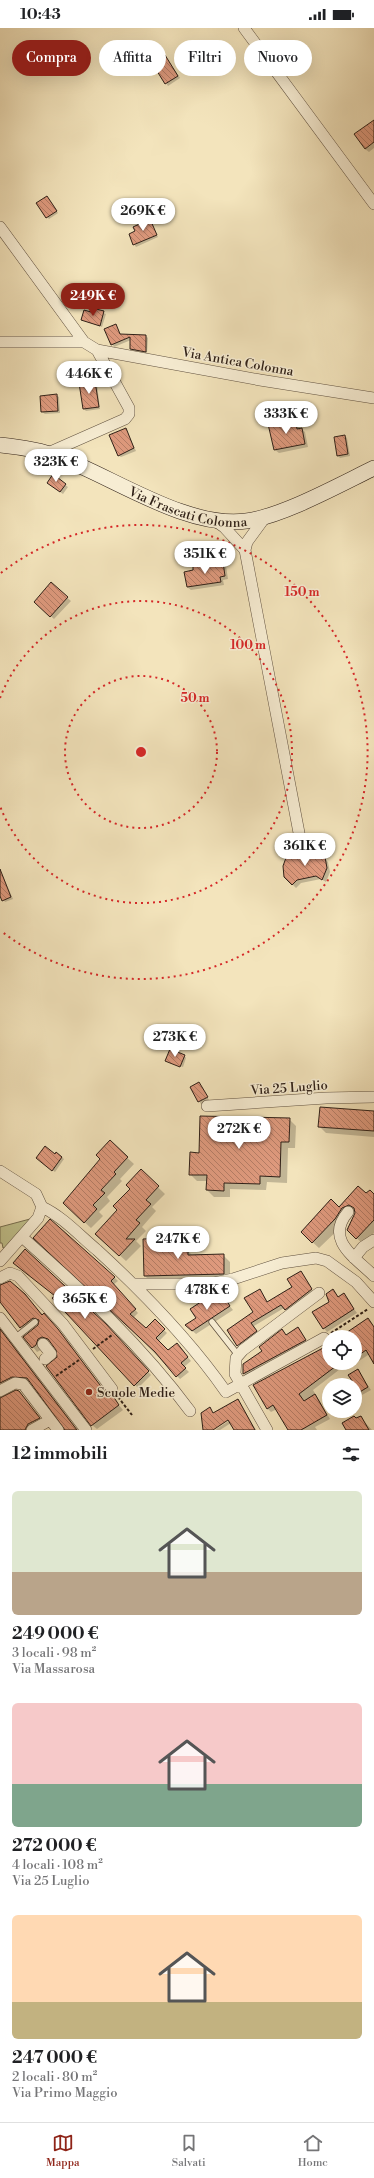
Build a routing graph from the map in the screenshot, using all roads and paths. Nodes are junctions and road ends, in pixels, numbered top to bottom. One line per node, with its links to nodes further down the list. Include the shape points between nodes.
1 (244, 28): 2 (street)
2 (374, 204)
3 (0, 227): 5 (street)
4 (0, 342): 5 (street)
5 (84, 342): 6 (street)
6 (97, 350): 7 (street, Via Antica Colonna); 9 (street, via 128,402 128,414 118,423)
7 (374, 398)
8 (0, 445): 9 (street, Via Frascati Colonna)
9 (48, 453): 12 (street, Via Frascati Colonna, via 172,507)
10 (374, 468): 11 (street, Via Frascati Colonna)
11 (266, 516): 12 (street, Via Frascati Colonna, via 239,522); 13 (street)
12 (212, 519): 13 (street, via 224,527)
13 (244, 550): 14 (street)
14 (300, 838)
15 (374, 1097): 16 (street, Via 25 Luglio)
16 (207, 1106)
17 (0, 1171): 18 (street, via 36,1194)
18 (42, 1207): 20 (street, via 38,1218); 26 (street, via 62,1219)
19 (348, 1212): 22 (street, via 341,1222 340,1232 344,1247)
20 (22, 1237): 23 (street); 42 (street, via 71,1281 152,1362)
21 (374, 1240): 22 (street)
22 (354, 1258): 24 (street)
23 (0, 1261)
24 (374, 1276)
25 (0, 1278): 40 (street, via 10,1273 18,1276 63,1324)
26 (134, 1284): 28 (street, via 209,1284 234,1279 282,1263 316,1258 327,1261 356,1282); 39 (street, via 190,1345 226,1392)
27 (319, 1293): 37 (street)
28 (374, 1302)
29 (374, 1306): 33 (path)
30 (0, 1318): 34 (street)
31 (35, 1322): 34 (lane)
32 (212, 1322): 37 (lane)
33 (336, 1330)
34 (15, 1338): 47 (street)
35 (322, 1339): 39 (street)
36 (43, 1344): 38 (street, via 51,1354)
37 (238, 1355): 39 (street, via 234,1370)
38 (45, 1358)
39 (240, 1385): 48 (street)
40 (112, 1389): 43 (path)
41 (0, 1391): 44 (street, via 20,1382)
42 (190, 1411)
43 (132, 1415)
44 (50, 1420): 45 (street); 46 (street)
45 (32, 1430)
46 (58, 1430)
47 (86, 1430)
48 (267, 1430)

